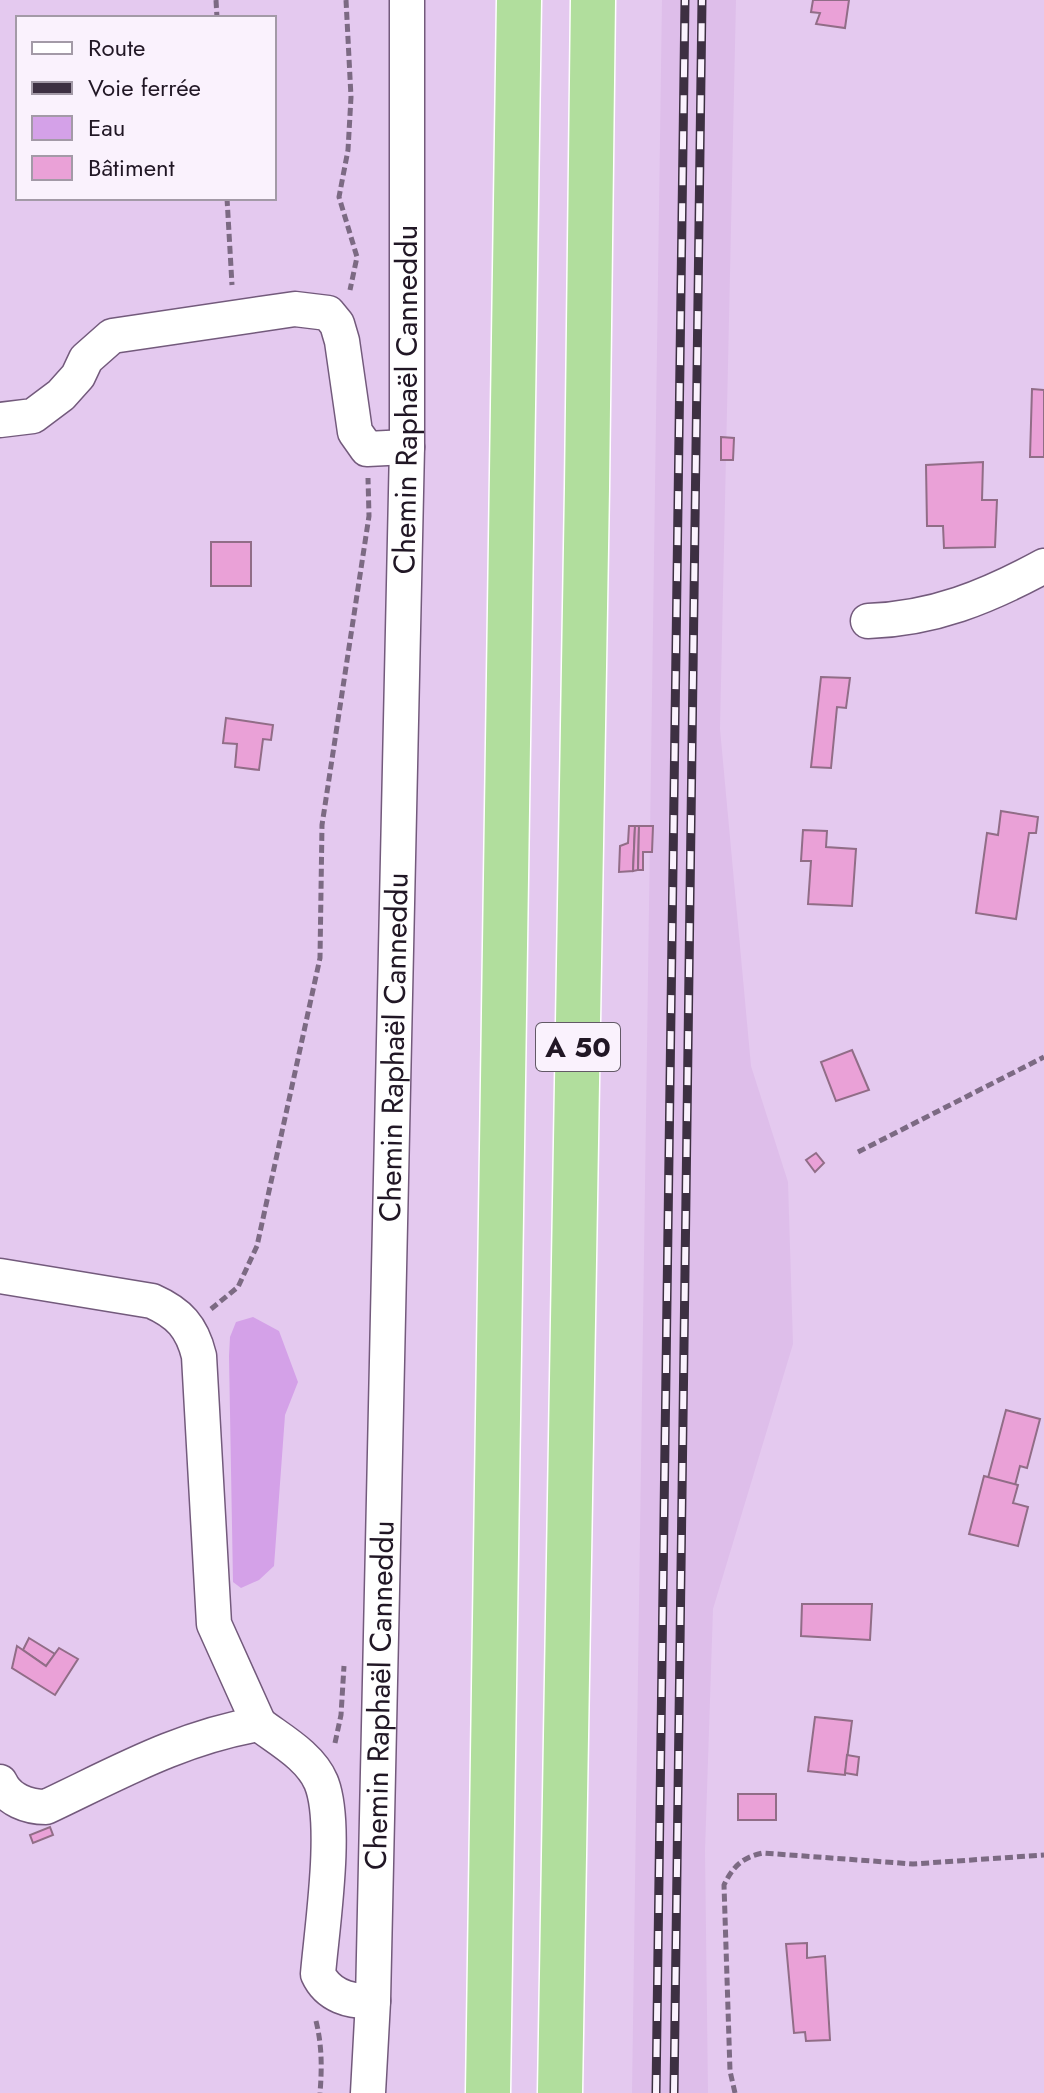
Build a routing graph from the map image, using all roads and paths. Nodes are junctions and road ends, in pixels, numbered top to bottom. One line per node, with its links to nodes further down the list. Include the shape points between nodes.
1 (346, 0): 7 (path, via 351,97 339,197 357,257 348,309)
2 (407, 0): 9 (street, Chemin Raphaël Canneddu)
3 (519, 0): 24 (highway, A 50)
4 (593, 0): 25 (highway, A 50)
5 (227, 200): 6 (path)
6 (234, 318): 7 (street, via 295,309 328,313); 8 (street, via 112,336 86,359 61,395 33,416)
7 (337, 324): 10 (street, via 355,432)
8 (0, 420)
9 (407, 447): 10 (street); 20 (street, Chemin Raphaël Canneddu)
10 (367, 449): 16 (path, via 369,516 322,825 320,958 257,1246 238,1287)
11 (1044, 566): 12 (street, via 968,603 898,620)
12 (868, 621)
13 (1044, 1057): 14 (path)
14 (858, 1152)
15 (0, 1276): 16 (street, via 152,1301 173,1310)
16 (189, 1327): 17 (street, via 199,1356 214,1624)
17 (259, 1724): 18 (street, via 177,1744 46,1807 30,1807 3,1790); 20 (street, via 305,1759 321,1781 327,1805 328,1862 318,1974 324,1986 342,1998)
18 (0, 1782)
19 (1044, 1855): 26 (path, via 913,1864 746,1856 724,1885)
20 (373, 2001): 23 (street, Chemin Raphaël Canneddu)
21 (316, 2021): 22 (path)
22 (320, 2093)
23 (368, 2093)
24 (488, 2093)
25 (560, 2093)
26 (735, 2093)

